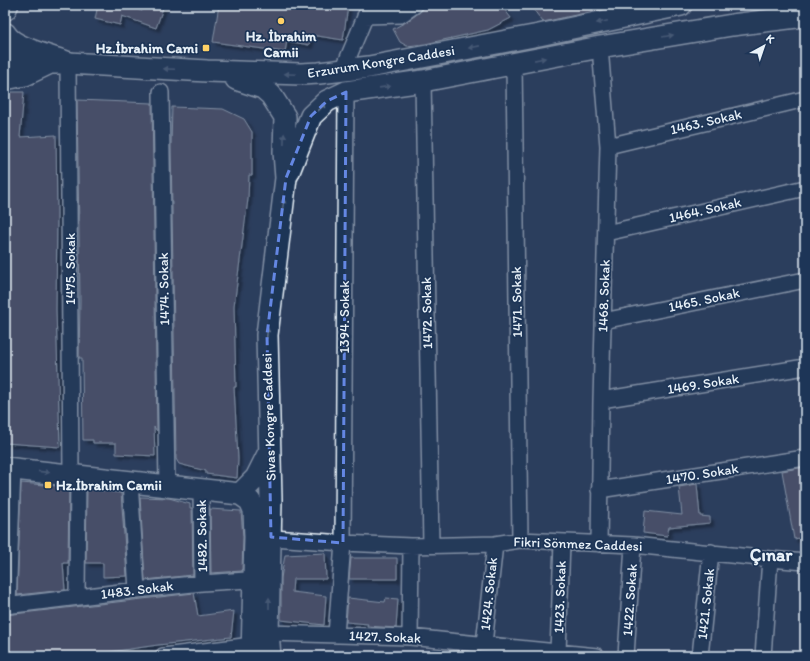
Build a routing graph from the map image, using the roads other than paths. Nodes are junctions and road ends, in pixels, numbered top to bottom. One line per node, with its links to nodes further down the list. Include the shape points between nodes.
1 (7, 5): 4 (main road)
2 (415, 5): 5 (street, via 401,15)
3 (668, 6): 6 (main road, Erzurum Kongre Caddesi)
4 (5, 9)
5 (368, 11): 13 (street)
6 (627, 11): 13 (main road, Erzurum Kongre Caddesi, one-way to 13, via 539,35)
7 (805, 16): 9 (main road, Erzurum Kongre Caddesi, one-way to 7, via 732,25)
8 (5, 34): 11 (main road, via 14,44)
9 (600, 47): 12 (main road, Erzurum Kongre Caddesi, one-way to 9); 20 (street, 1468. Sokak)
10 (5, 58): 11 (main road, Erzurum Kongre Caddesi)
11 (58, 63): 14 (main road, Erzurum Kongre Caddesi, one-way to 11); 15 (main road); 31 (street, 1475. Sokak)
12 (514, 64): 16 (main road, Erzurum Kongre Caddesi); 38 (street, 1471. Sokak)
13 (343, 70): 14 (main road, Erzurum Kongre Caddesi, one-way to 14, via 301,74)
14 (207, 71): 21 (main road, Sivas Kongre Caddesi, one-way to 14, via 285,117 271,95 250,83)
15 (5, 79)
16 (423, 81): 18 (main road, Erzurum Kongre Caddesi, one-way to 16); 43 (street, 1472. Sokak)
17 (161, 92): 33 (street, 1474. Sokak)
18 (346, 92): 21 (main road, Sivas Kongre Caddesi, one-way to 18, via 311,116 327,101); 39 (street, 1394. Sokak)
19 (805, 99): 20 (street, 1463. Sokak)
20 (608, 146): 23 (street, 1468. Sokak)
21 (286, 178): 28 (main road, Sivas Kongre Caddesi, one-way to 21, via 267,335)
22 (805, 188): 23 (street, 1464. Sokak)
23 (606, 233): 25 (street, 1468. Sokak)
24 (805, 280): 25 (street, 1465. Sokak)
25 (603, 321): 27 (street, 1468. Sokak)
26 (805, 368): 27 (street, 1469. Sokak)
27 (601, 400): 35 (street, 1468. Sokak)
28 (269, 452): 36 (main road, via 256,478); 37 (main road, Sivas Kongre Caddesi)
29 (805, 458): 35 (street, 1470. Sokak)
30 (9, 468): 31 (main road, one-way to 31); 53 (street)
31 (74, 475): 32 (main road); 52 (street, 1475. Sokak)
32 (130, 482): 33 (main road); 51 (street)
33 (167, 486): 34 (main road)
34 (201, 489): 36 (main road); 50 (street, 1482. Sokak)
35 (599, 490): 42 (street, 1468. Sokak)
36 (240, 494): 37 (main road, Sivas Kongre Caddesi, via 250,501)
37 (263, 537): 39 (street, Fikri Sönmez Caddesi); 49 (main road, Sivas Kongre Caddesi)
38 (520, 540): 40 (street, Fikri Sönmez Caddesi); 41 (street, Fikri Sönmez Caddesi)
39 (343, 543): 45 (street, Fikri Sönmez Caddesi); 54 (street, 1394. Sokak)
40 (562, 543): 42 (street, Fikri Sönmez Caddesi); 58 (street, 1423. Sokak)
41 (494, 544): 43 (street, Fikri Sönmez Caddesi); 56 (street, 1424. Sokak)
42 (598, 544): 44 (street, Fikri Sönmez Caddesi)
43 (431, 545): 45 (street, Fikri Sönmez Caddesi)
44 (634, 545): 46 (street, Fikri Sönmez Caddesi); 62 (street, 1422. Sokak)
45 (411, 546): 55 (street)
46 (711, 552): 47 (street, Fikri Sönmez Caddesi); 63 (street, 1421. Sokak)
47 (770, 559): 48 (street, Fikri Sönmez Caddesi); 64 (street)
48 (805, 562)
49 (261, 579): 50 (street, 1483. Sokak); 57 (main road, Sivas Kongre Caddesi)
50 (202, 583): 51 (street, 1483. Sokak)
51 (137, 590): 52 (street, 1483. Sokak)
52 (77, 597): 53 (street, 1483. Sokak)
53 (6, 606)
54 (336, 635): 55 (street, 1427. Sokak); 57 (street, 1427. Sokak)
55 (410, 637): 56 (street, 1427. Sokak)
56 (484, 644): 58 (street, 1427. Sokak)
57 (258, 645): 59 (street, 1427. Sokak); 60 (main road, Sivas Kongre Caddesi)
58 (558, 652): 61 (street, 1427. Sokak)
59 (163, 656)
60 (270, 656)
61 (597, 656)
62 (626, 656)
63 (700, 656)
64 (763, 656)

